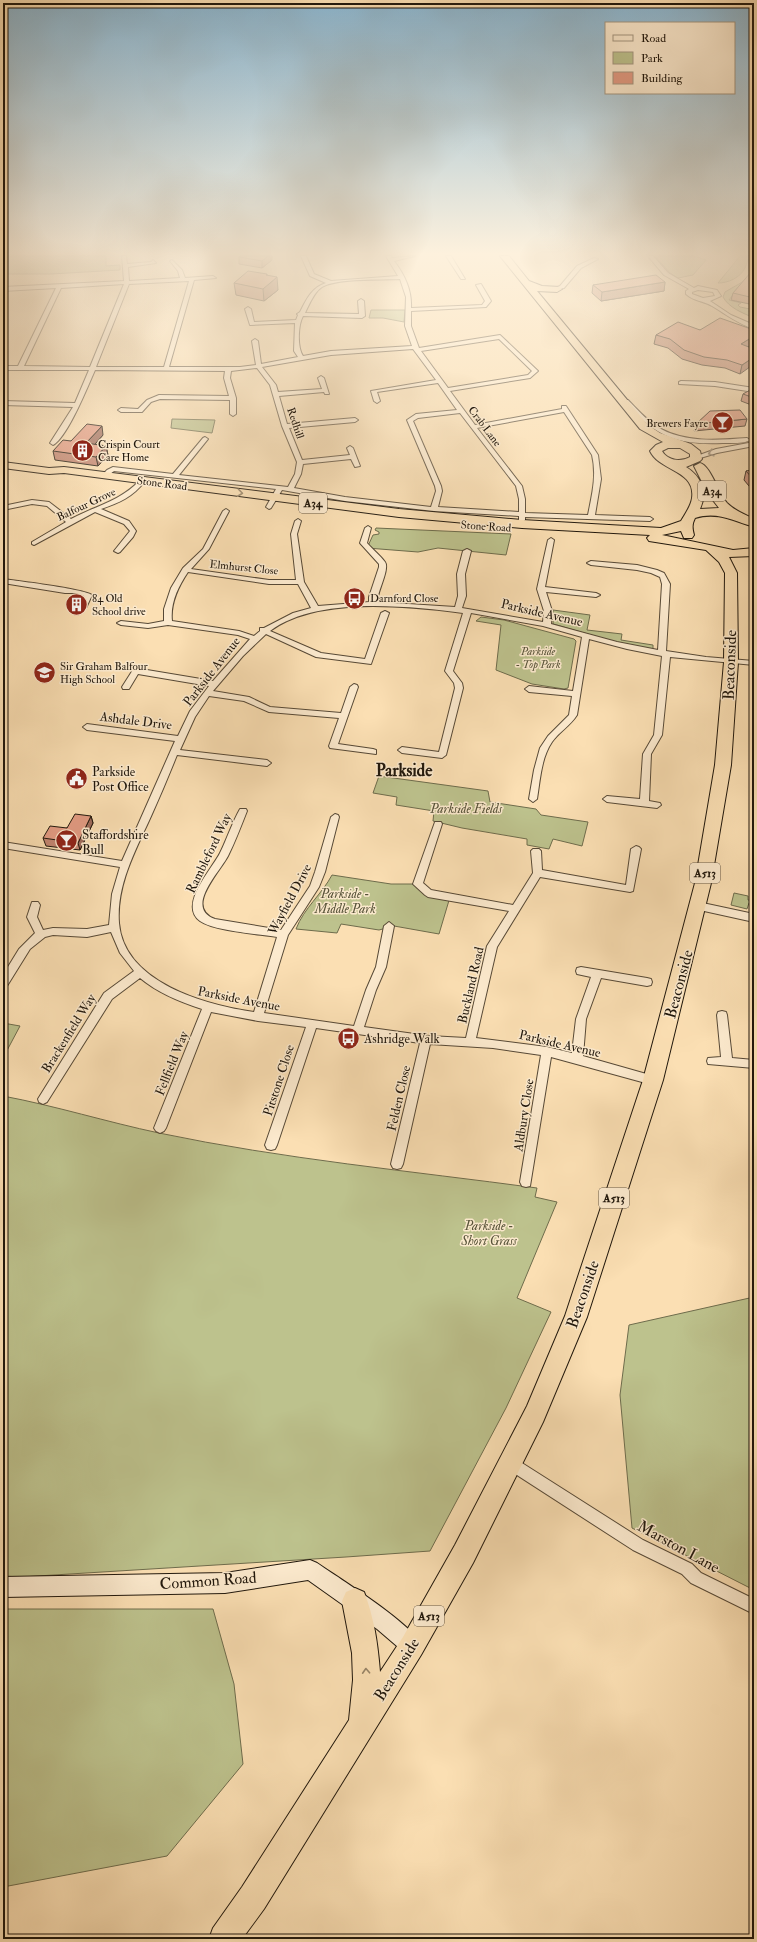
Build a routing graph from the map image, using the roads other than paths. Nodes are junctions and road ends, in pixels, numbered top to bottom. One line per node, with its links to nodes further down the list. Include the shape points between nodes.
1 (30, 347): 14 (street)
2 (102, 347): 15 (street)
3 (173, 347): 16 (street)
4 (256, 347): 12 (street)
5 (297, 347): 11 (street)
6 (433, 347): 10 (street)
7 (510, 347): 21 (street, via 535,371 530,376)
8 (568, 347): 42 (highway)
9 (579, 347): 24 (highway)
10 (416, 349): 11 (street, via 339,352); 19 (street, Crab Lane)
11 (301, 358): 12 (street)
12 (260, 366): 17 (street); 23 (street, Redhill)
13 (3, 368): 14 (street)
14 (20, 368): 15 (street)
15 (93, 369): 16 (street); 28 (street)
16 (166, 369): 17 (street)
17 (228, 369): 25 (street, via 227,378)
18 (321, 378): 23 (street, via 326,391)
19 (440, 381): 21 (street, Crab Lane); 26 (street, via 374,391)
20 (681, 383): 22 (street, via 715,384)
21 (447, 390): 30 (street, Crab Lane)
22 (754, 390)
23 (276, 394): 33 (street, Redhill)
24 (619, 394): 37 (street, via 658,429 668,434 712,442); 39 (highway, via 644,427)
25 (233, 398): 29 (street, via 159,397 149,401 140,410); 31 (street)
26 (377, 401)
27 (3, 403): 28 (street)
28 (77, 405): 38 (street, via 60,436)
29 (121, 410)
30 (461, 412): 34 (street, Crab Lane); 57 (street, via 416,416 410,420 438,486)
31 (233, 414)
32 (354, 420): 33 (street)
33 (285, 426): 45 (street, Redhill)
34 (473, 427): 60 (street, via 565,408 597,461 599,472); 61 (street, Crab Lane, via 519,486)
35 (205, 439): 51 (street)
36 (754, 439): 37 (street)
37 (746, 440): 39 (street, via 711,445)
38 (53, 443)
39 (679, 444): 42 (highway, via 660,447); 44 (highway, via 693,449)
40 (754, 444): 44 (street, one-way to 44, via 716,451)
41 (350, 448): 43 (street)
42 (656, 454): 46 (highway)
43 (353, 457): 45 (street); 48 (street)
44 (696, 458): 46 (highway, via 685,464); 59 (highway, A34, via 721,504)
45 (300, 462): 53 (street, via 298,474)
46 (669, 462): 63 (highway, A34, via 685,471 696,483 699,494)
47 (3, 465): 49 (highway, Stone Road / A34)
48 (357, 466)
49 (49, 471): 50 (highway, Stone Road / A34, via 64,470); 52 (highway, Stone Road / A34, via 60,475)
50 (104, 476): 51 (street, via 113,470); 52 (highway, Stone Road / A34)
51 (174, 477): 54 (street, via 272,487)
52 (139, 484): 54 (highway, Stone Road / A34); 56 (street, Balfour Grove, via 121,501)
53 (290, 489): 54 (street, Stone Road); 57 (street, Stone Road, via 345,499)
54 (275, 498): 61 (highway, Stone Road / A34, via 400,513); 70 (highway, Stone Road / A34, via 353,517 675,540)
55 (3, 508): 65 (street, via 32,502 49,504)
56 (96, 509): 65 (street, Balfour Grove); 71 (street, via 130,526 131,536)
57 (434, 509): 61 (street, Stone Road)
58 (226, 511): 75 (street, via 205,550)
59 (736, 516): 63 (highway, Stone Road, via 709,512); 66 (highway)
60 (591, 517): 61 (street, Stone Road); 62 (street, Stone Road)
61 (522, 519): 63 (highway, Stone Road / A34, via 661,532 675,529)
62 (650, 519)
63 (689, 519): 70 (highway, via 685,530 688,535)
64 (298, 521): 78 (street, via 294,534)
65 (70, 522): 69 (street, Balfour Grove)
66 (754, 523)
67 (368, 528): 81 (street, via 363,543 383,567 373,596)
68 (551, 540): 79 (street)
69 (34, 543)
70 (709, 548): 73 (highway, Stone Road, via 733,554); 76 (highway, Beaconside / A513, via 725,560)
71 (118, 551)
72 (467, 551): 84 (street, via 461,574 462,596)
73 (754, 553): 76 (highway, via 744,558)
74 (596, 565): 93 (street, via 646,569 663,576 666,584)
75 (186, 570): 78 (street, Elmhurst Close, via 269,582); 88 (street, via 168,604)
76 (731, 574): 94 (highway, Beaconside / A513)
77 (3, 581): 82 (street, via 88,595)
78 (300, 582): 83 (street)
79 (541, 589): 80 (street); 89 (street, via 548,611)
80 (596, 595)
81 (373, 604): 83 (street, Parkside Avenue); 84 (street, Parkside Avenue)
82 (82, 608)
83 (316, 608): 90 (street, Parkside Avenue, via 283,618)
84 (458, 609): 85 (street, Parkside Avenue)
85 (468, 610): 89 (street, Parkside Avenue); 105 (street, via 449,671 459,688 442,755)
86 (385, 612): 90 (street, via 368,662 319,655)
87 (121, 623): 88 (street, via 148,626)
88 (168, 623): 92 (street, via 239,633)
89 (547, 625): 91 (street, Parkside Avenue)
90 (263, 630): 92 (street, Parkside Avenue)
91 (586, 636): 93 (street, Parkside Avenue, via 627,647); 101 (street)
92 (254, 638): 96 (street, Parkside Avenue)
93 (664, 652): 94 (street, Parkside Avenue); 111 (street, via 658,735 647,754)
94 (730, 662): 95 (street, Parkside Avenue); 122 (highway, Beaconside / A513, via 723,765)
95 (754, 663)
96 (215, 684): 97 (street, via 138,668); 100 (street, Parkside Avenue)
97 (126, 687)
98 (354, 687): 102 (street)
99 (529, 689): 101 (street)
100 (208, 693): 102 (street, via 246,699 269,709); 104 (street, Parkside Avenue, via 192,714)
101 (577, 694): 109 (street, via 573,715 568,724 544,750)
102 (344, 716): 107 (street, via 333,746)
103 (87, 727): 104 (street, Ashdale Drive)
104 (181, 739): 106 (street, Parkside Avenue)
105 (402, 750)
106 (176, 752): 108 (street); 119 (street, Parkside Avenue)
107 (373, 752)
108 (268, 763)
109 (533, 799)
110 (607, 799): 111 (street)
111 (644, 803): 112 (street)
112 (657, 805)
113 (243, 810): 128 (street, Rambleford Way, via 222,857 197,901 198,912 204,919 214,923)
114 (335, 817): 128 (street, Wayfield Drive, via 314,887)
115 (438, 824): 123 (street, via 418,884 428,893)
116 (3, 845): 119 (street)
117 (636, 849): 120 (street, via 630,889)
118 (536, 851): 120 (street)
119 (126, 865): 126 (street, Parkside Avenue, via 119,886)
120 (538, 873): 123 (street, Buckland Road)
121 (35, 905): 127 (street, via 32,917)
122 (698, 906): 124 (street); 146 (highway, Beaconside / A513)
123 (516, 909): 140 (street, Buckland Road, via 492,946)
124 (754, 918)
125 (389, 926): 138 (street, via 382,967 371,990)
126 (114, 927): 127 (street, via 95,933 78,934 58,930); 130 (street, Parkside Avenue, via 123,950)
127 (40, 934): 133 (street, via 29,942)
128 (283, 934): 136 (street, Wayfield Drive)
129 (581, 971): 131 (street)
130 (140, 972): 134 (street, Parkside Avenue, via 170,992); 147 (street, Brackenfield Way, via 108,996)
131 (597, 974): 132 (street); 142 (street, via 581,1019)
132 (647, 982)
133 (3, 983)
134 (208, 1008): 136 (street, Parkside Avenue); 148 (street, Fellfield Way)
135 (722, 1015): 144 (street)
136 (258, 1017): 137 (street, Parkside Avenue)
137 (312, 1024): 138 (street, Parkside Avenue); 149 (street, Pitstone Close)
138 (358, 1030): 139 (street, Parkside Avenue)
139 (426, 1039): 140 (street, Parkside Avenue); 150 (street, Felden Close)
140 (470, 1043): 141 (street, Parkside Avenue, via 510,1045)
141 (548, 1051): 142 (street, Parkside Avenue); 151 (street, Aldbury Close)
142 (577, 1059): 146 (street, Parkside Avenue)
143 (712, 1062): 144 (street)
144 (727, 1062): 145 (street)
145 (754, 1064)
146 (653, 1080): 152 (highway, Beaconside / A513, via 576,1317)
147 (43, 1099)
148 (160, 1128)
149 (271, 1145)
150 (397, 1164)
151 (526, 1182)
152 (512, 1463): 155 (street, Marston Lane, via 638,1545); 156 (highway, Beaconside / A513)
153 (3, 1587): 154 (street, Common Road, via 225,1582 310,1570)
154 (354, 1601): 156 (street, Common Road); 157 (highway, one-way to 154, via 367,1680 366,1653)
155 (754, 1607)
156 (412, 1646): 157 (highway, Beaconside / A513)
157 (363, 1723): 158 (highway, Beaconside / A513, via 253,1898)
158 (224, 1939)

